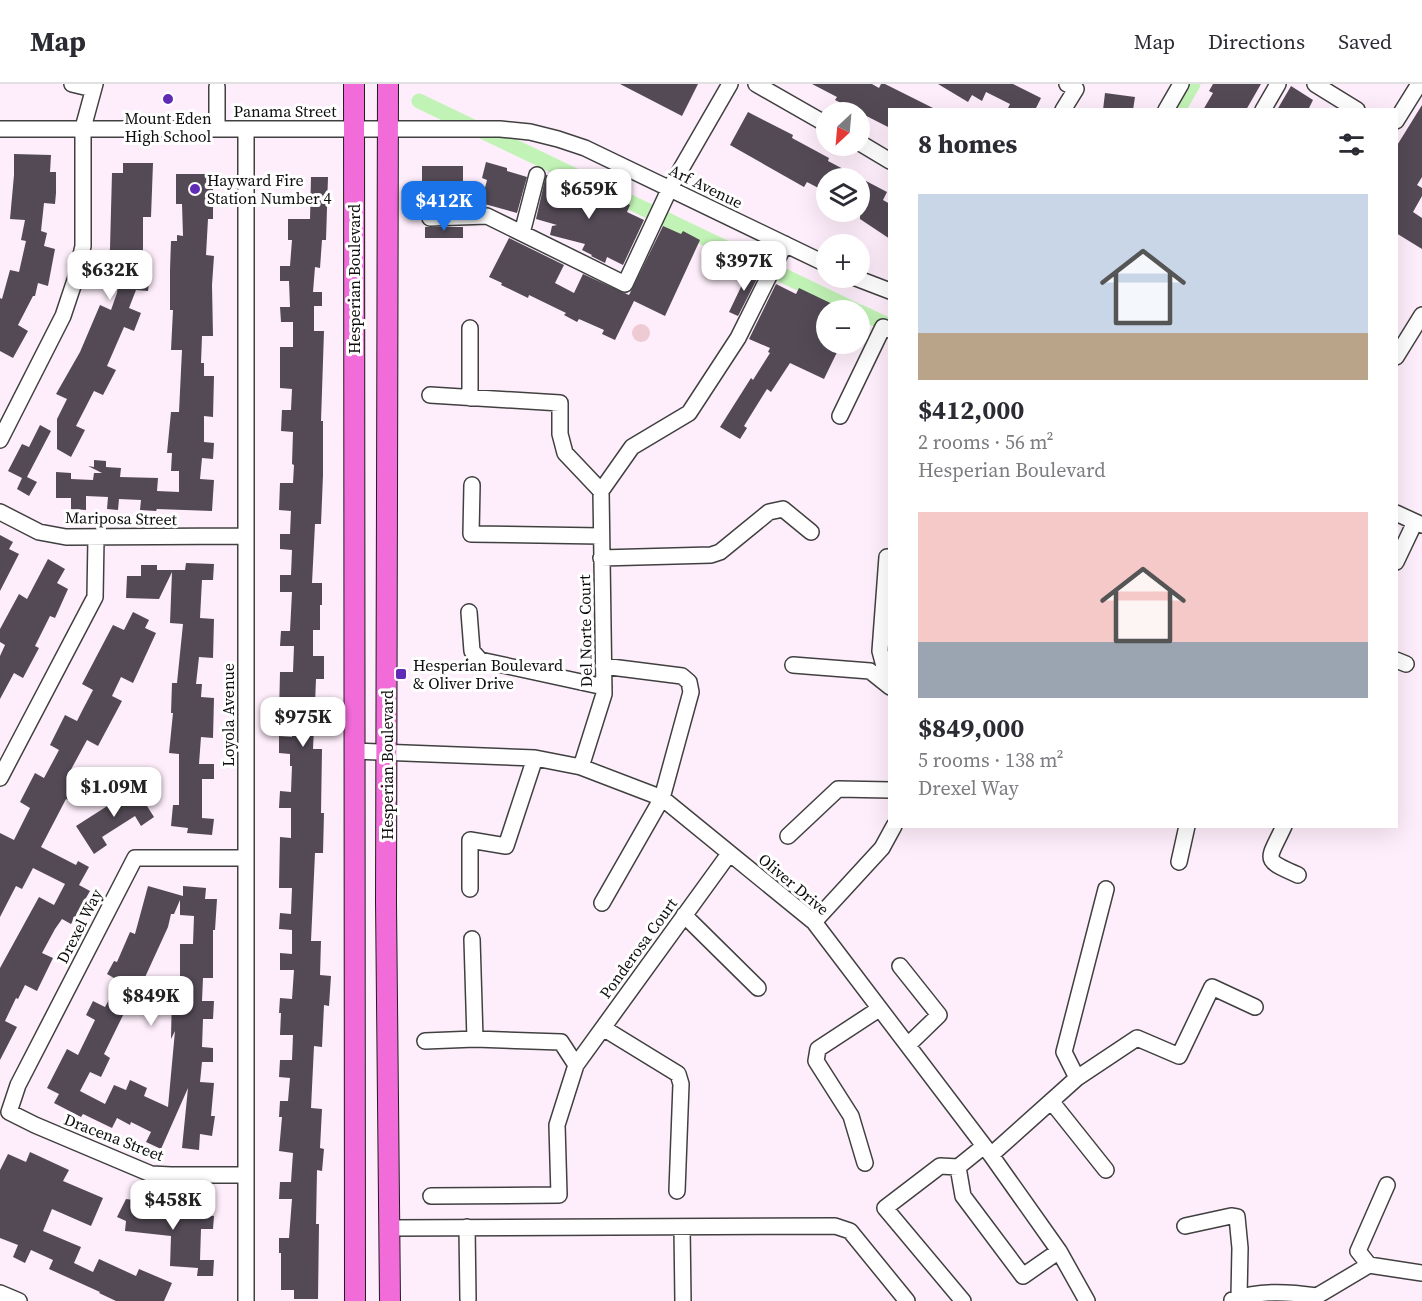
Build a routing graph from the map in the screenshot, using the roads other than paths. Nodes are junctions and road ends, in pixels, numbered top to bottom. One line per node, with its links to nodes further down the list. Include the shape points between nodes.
1 (72, 84): 11 (street)
2 (354, 84): 23 (main road, Hesperian Boulevard)
3 (387, 84): 24 (main road, Hesperian Boulevard)
4 (730, 84): 28 (street)
5 (756, 84): 17 (street)
6 (1181, 84): 14 (street)
7 (1278, 84): 15 (street)
8 (1315, 84): 16 (street)
9 (1419, 84): 18 (street)
10 (1071, 86): 13 (street)
11 (94, 87): 19 (street)
12 (217, 87): 21 (street)
13 (1064, 108)
14 (1167, 108)
15 (1264, 108)
16 (1354, 108)
17 (816, 118)
18 (1398, 118)
19 (83, 128): 20 (street, Panama Street); 21 (street, Panama Street); 42 (street, via 83,246 76,277 63,316)
20 (0, 129)
21 (217, 129): 22 (street, Panama Street)
22 (246, 129): 23 (street, Panama Street); 49 (street, Loyola Avenue)
23 (354, 129): 24 (street, Arf Avenue); 61 (main road, Hesperian Boulevard)
24 (388, 129): 28 (street, Arf Avenue, via 530,132 585,148); 62 (main road, Hesperian Boulevard)
25 (870, 149): 26 (street)
26 (888, 160)
27 (537, 175): 30 (street)
28 (670, 188): 30 (street, via 625,284); 31 (street, Arf Avenue)
29 (430, 218): 30 (street, via 487,216)
30 (522, 233)
31 (785, 244): 32 (street, Arf Avenue); 44 (street, via 738,338 689,413 632,447)
32 (816, 259)
33 (870, 283): 34 (street)
34 (888, 290)
35 (1422, 315): 38 (street)
36 (470, 328): 40 (street)
37 (888, 329): 41 (street, via 883,327)
38 (1398, 354)
39 (430, 395): 40 (street)
40 (470, 398): 44 (street, via 560,403 565,453)
41 (840, 416)
42 (0, 440)
43 (472, 485): 50 (street, via 471,534)
44 (601, 491): 50 (street, Del Norte Court)
45 (0, 512): 51 (street, Mariposa Street, via 39,531)
46 (1398, 514): 47 (street)
47 (1419, 524): 54 (street)
48 (812, 532): 53 (street, via 778,508 711,555)
49 (246, 536): 51 (street, Mariposa Street); 73 (street, Loyola Avenue)
50 (601, 536): 53 (street, Del Norte Court)
51 (96, 538): 65 (street, via 95,597)
52 (887, 557): 58 (street, via 880,651)
53 (602, 558): 57 (street, Del Norte Court)
54 (1398, 559)
55 (470, 612): 60 (street, via 472,651 480,660)
56 (793, 665): 59 (street, via 870,671)
57 (603, 666): 60 (street, Del Norte Court); 67 (street, via 682,676 689,682 691,692)
58 (888, 682)
59 (888, 685)
60 (604, 687): 64 (street, Del Norte Court)
61 (354, 751): 62 (street, Oliver Drive); 116 (main road, Hesperian Boulevard)
62 (387, 752): 63 (street, Oliver Drive); 105 (main road, Hesperian Boulevard)
63 (535, 758): 64 (street, Oliver Drive); 76 (street, via 506,846 470,840)
64 (581, 767): 67 (street, Oliver Drive)
65 (0, 778)
66 (888, 790): 71 (street, via 838,789)
67 (662, 798): 72 (street, Oliver Drive); 78 (street)
68 (893, 828): 80 (street, via 882,848)
69 (1187, 828): 74 (street)
70 (1283, 828): 75 (street, via 1271,860)
71 (788, 836)
72 (729, 854): 79 (street, Ponderosa Court); 80 (street, Oliver Drive)
73 (246, 858): 93 (street, Drexel Way, via 135,858 18,1085); 98 (street, Loyola Avenue)
74 (1179, 862)
75 (1298, 875)
76 (470, 889)
77 (1106, 889): 91 (street, via 1064,1052)
78 (602, 903)
79 (684, 915): 83 (street); 86 (street, Ponderosa Court)
80 (814, 922): 85 (street, Oliver Drive)
81 (472, 939): 87 (street)
82 (900, 966): 89 (street, via 939,1015)
83 (758, 988)
84 (1256, 1007): 91 (street, via 1212,987 1179,1056 1137,1038)
85 (879, 1009): 89 (street, Oliver Drive); 95 (street, via 818,1049 816,1061 851,1116)
86 (603, 1028): 90 (street, Ponderosa Court); 100 (street, via 678,1074 681,1084)
87 (475, 1040): 88 (street); 90 (street, via 561,1042)
88 (425, 1041)
89 (908, 1045): 94 (street, Oliver Drive)
90 (576, 1065): 101 (street, Ponderosa Court, via 556,1125 559,1194)
91 (1077, 1078): 92 (street)
92 (1051, 1101): 94 (street); 97 (street)
93 (9, 1112): 98 (street, Dracena Street, via 151,1173)
94 (988, 1150): 96 (street); 106 (street, Oliver Drive)
95 (865, 1163)
96 (958, 1167): 106 (street, via 963,1196 1023,1276); 120 (street, via 940,1166 885,1208)
97 (1106, 1170)
98 (246, 1175): 115 (street, Loyola Avenue)
99 (1387, 1185): 107 (street, via 1358,1251)
100 (677, 1191)
101 (431, 1196)
102 (1185, 1226): 111 (street, via 1237,1217 1240,1248)
103 (467, 1227): 104 (street); 105 (street); 110 (street)
104 (682, 1227): 118 (street); 119 (street, via 835,1226 850,1231)
105 (390, 1228): 117 (main road, Hesperian Boulevard)
106 (1059, 1251): 113 (street, Oliver Drive)
107 (1370, 1265): 108 (street); 112 (street)
108 (1422, 1273)
109 (0, 1293): 114 (street)
110 (468, 1299)
111 (1234, 1299): 112 (street, via 1288,1292)
112 (1318, 1299)
113 (1084, 1300)
114 (17, 1301)
115 (246, 1301)
116 (355, 1301)
117 (390, 1301)
118 (683, 1301)
119 (907, 1301)
120 (963, 1301)

